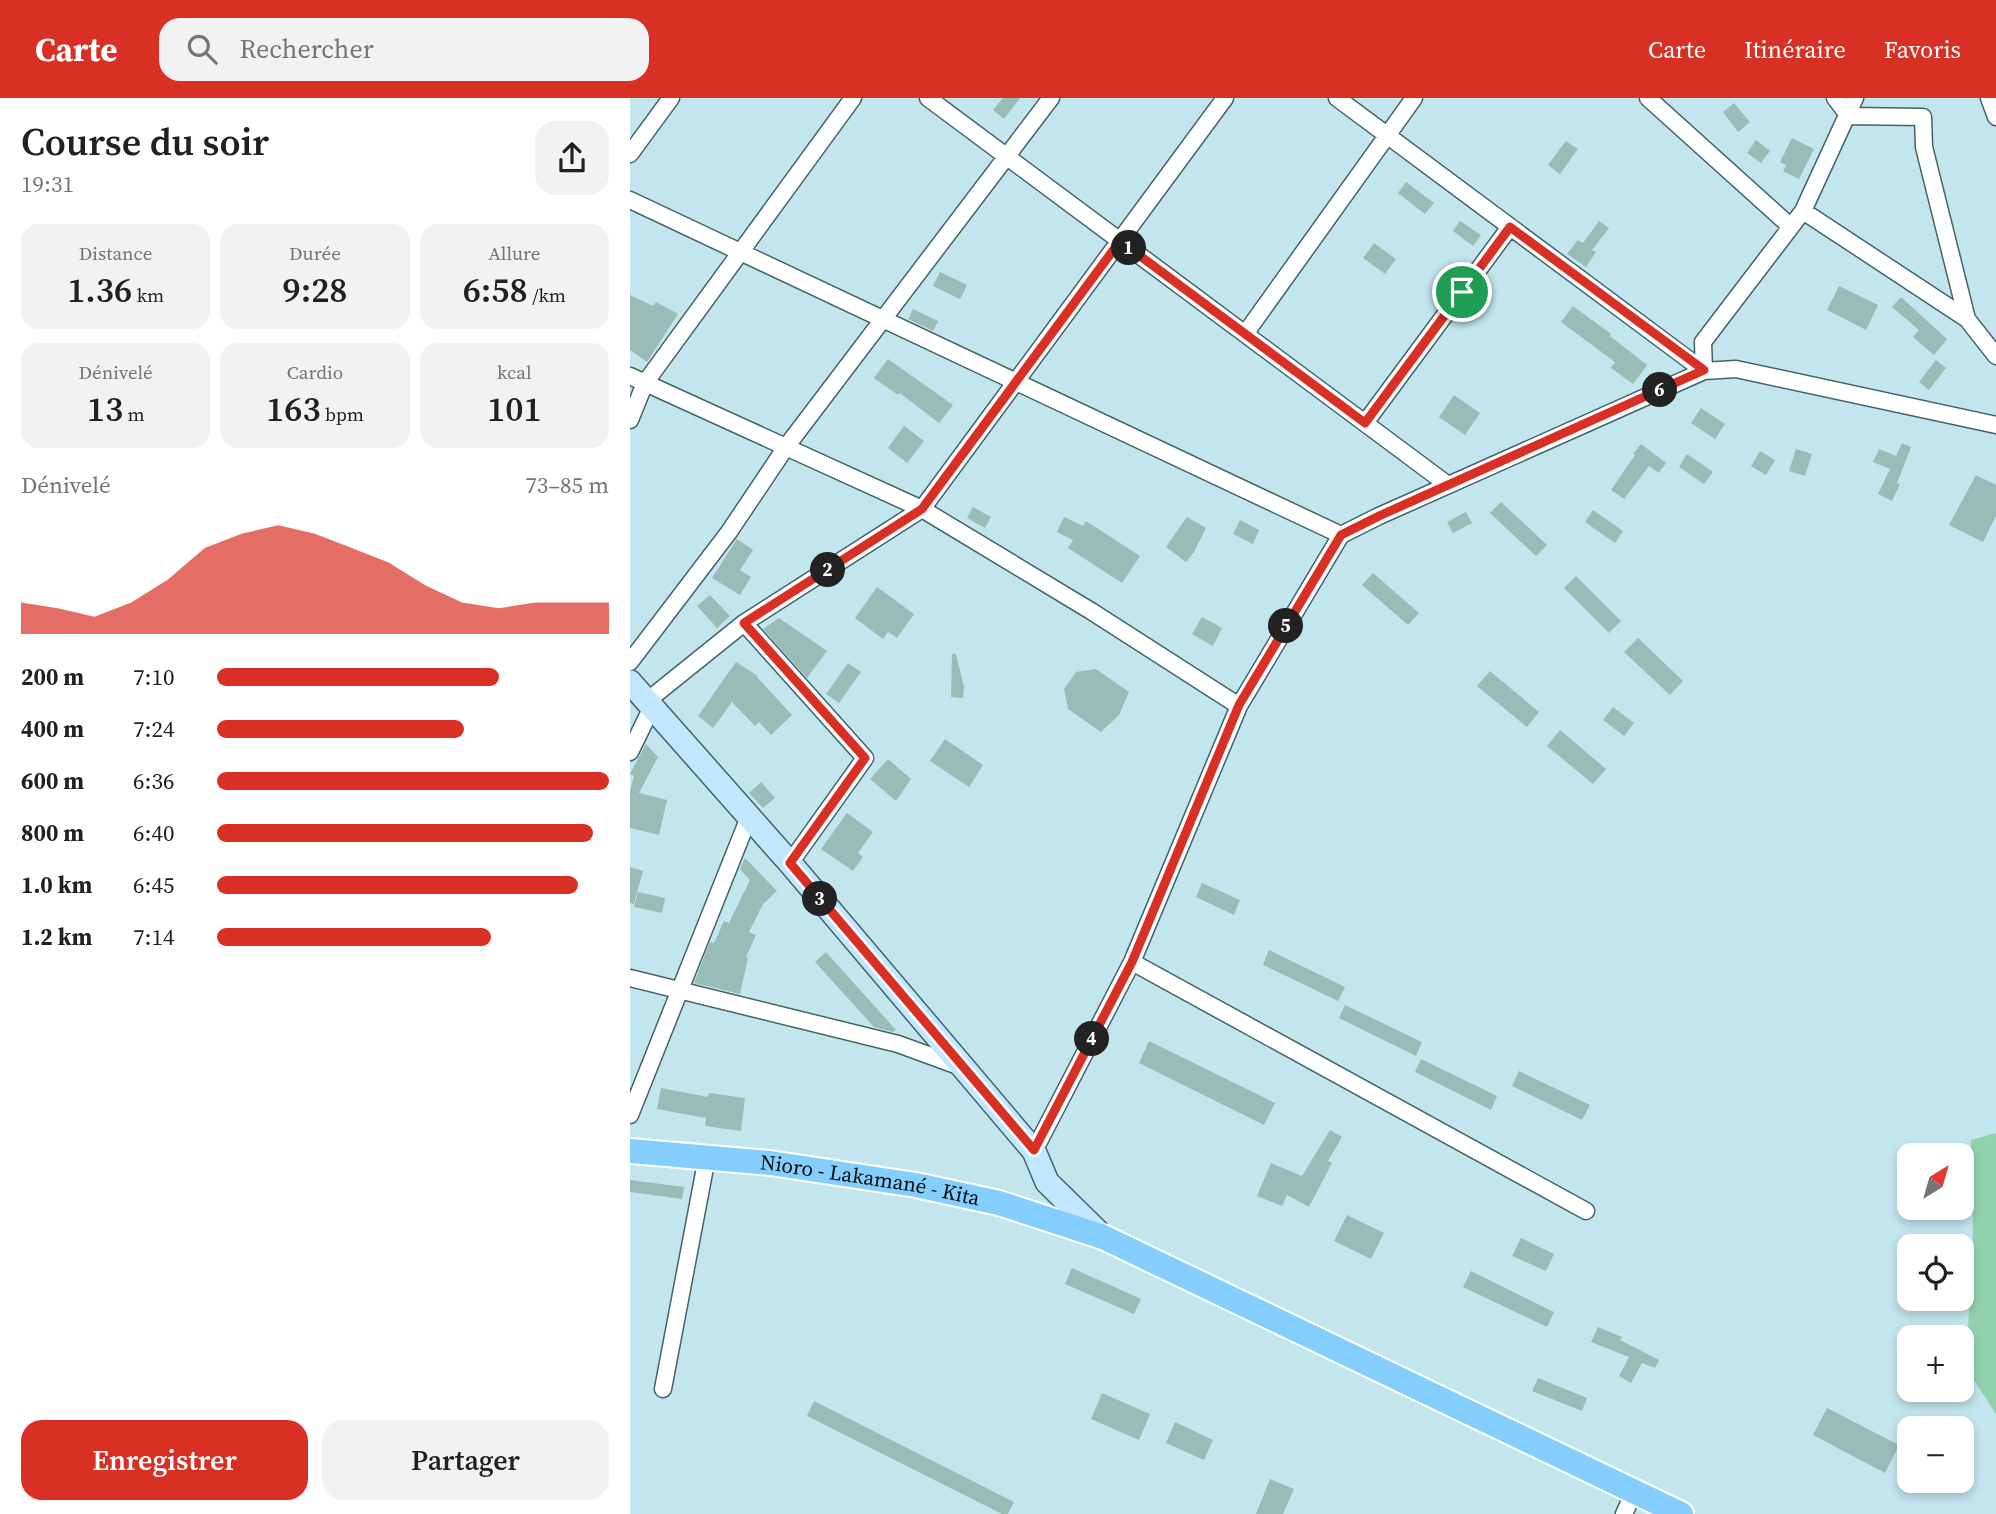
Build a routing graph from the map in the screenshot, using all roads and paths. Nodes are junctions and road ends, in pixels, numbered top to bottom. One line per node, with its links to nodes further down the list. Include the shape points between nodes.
1 (671, 98): 15 (street)
2 (853, 98): 22 (street)
3 (928, 98): 16 (street)
4 (1051, 98): 16 (street)
5 (1225, 98): 21 (street)
6 (1337, 98): 14 (street)
7 (1414, 98): 14 (street)
8 (1648, 98): 20 (street)
9 (1835, 98): 12 (street)
10 (1856, 98): 12 (street)
11 (1989, 98): 13 (street)
12 (1849, 116): 18 (street); 24 (street, via 1923,117 1924,147)
13 (1996, 117)
14 (1387, 135): 19 (street); 25 (street)
15 (630, 154)
16 (1007, 157): 21 (street); 23 (street)
17 (630, 200): 22 (street)
18 (1803, 211): 20 (street); 24 (street)
19 (1510, 227): 27 (street); 31 (street)
20 (1791, 227): 27 (street, via 1703,342)
21 (1120, 241): 25 (street); 29 (street)
22 (740, 253): 23 (street); 28 (street)
23 (883, 320): 29 (street); 33 (street)
24 (1966, 320): 26 (street)
25 (1245, 334): 31 (street)
26 (1996, 356)
27 (1704, 370): 32 (street, via 1736,369); 34 (street)
28 (638, 380): 30 (street); 33 (street)
29 (1015, 383): 35 (street); 36 (street)
30 (630, 420)
31 (1365, 423): 34 (street)
32 (1996, 425)
33 (786, 447): 35 (street); 38 (street, via 729,532)
34 (1448, 485): 36 (street)
35 (922, 509): 37 (street); 41 (street)
36 (1341, 535): 41 (street)
37 (744, 623): 40 (street); 44 (street, via 865,758)
38 (630, 662)
39 (630, 682): 40 (main road)
40 (649, 704): 42 (street); 43 (main road)
41 (1239, 705): 45 (street)
42 (630, 752)
43 (749, 817): 44 (main road); 47 (street)
44 (790, 863): 48 (main road)
45 (1132, 962): 50 (street); 53 (street)
46 (630, 978): 47 (street)
47 (680, 990): 48 (street, via 898,1044); 49 (street)
48 (961, 1067): 50 (main road)
49 (630, 1115)
50 (1034, 1150): 54 (main road, via 1047,1182)
51 (630, 1151): 52 (main road, Nioro - Lakamané - Kita)
52 (706, 1157): 54 (main road, Nioro - Lakamané - Kita, via 916,1185 999,1203); 55 (street)
53 (1586, 1212)
54 (1103, 1237): 56 (main road, Nioro - Lakamané - Kita)
55 (663, 1389)
56 (1629, 1503): 57 (main road, Nioro - Lakamané - Kita)
57 (1681, 1514)

